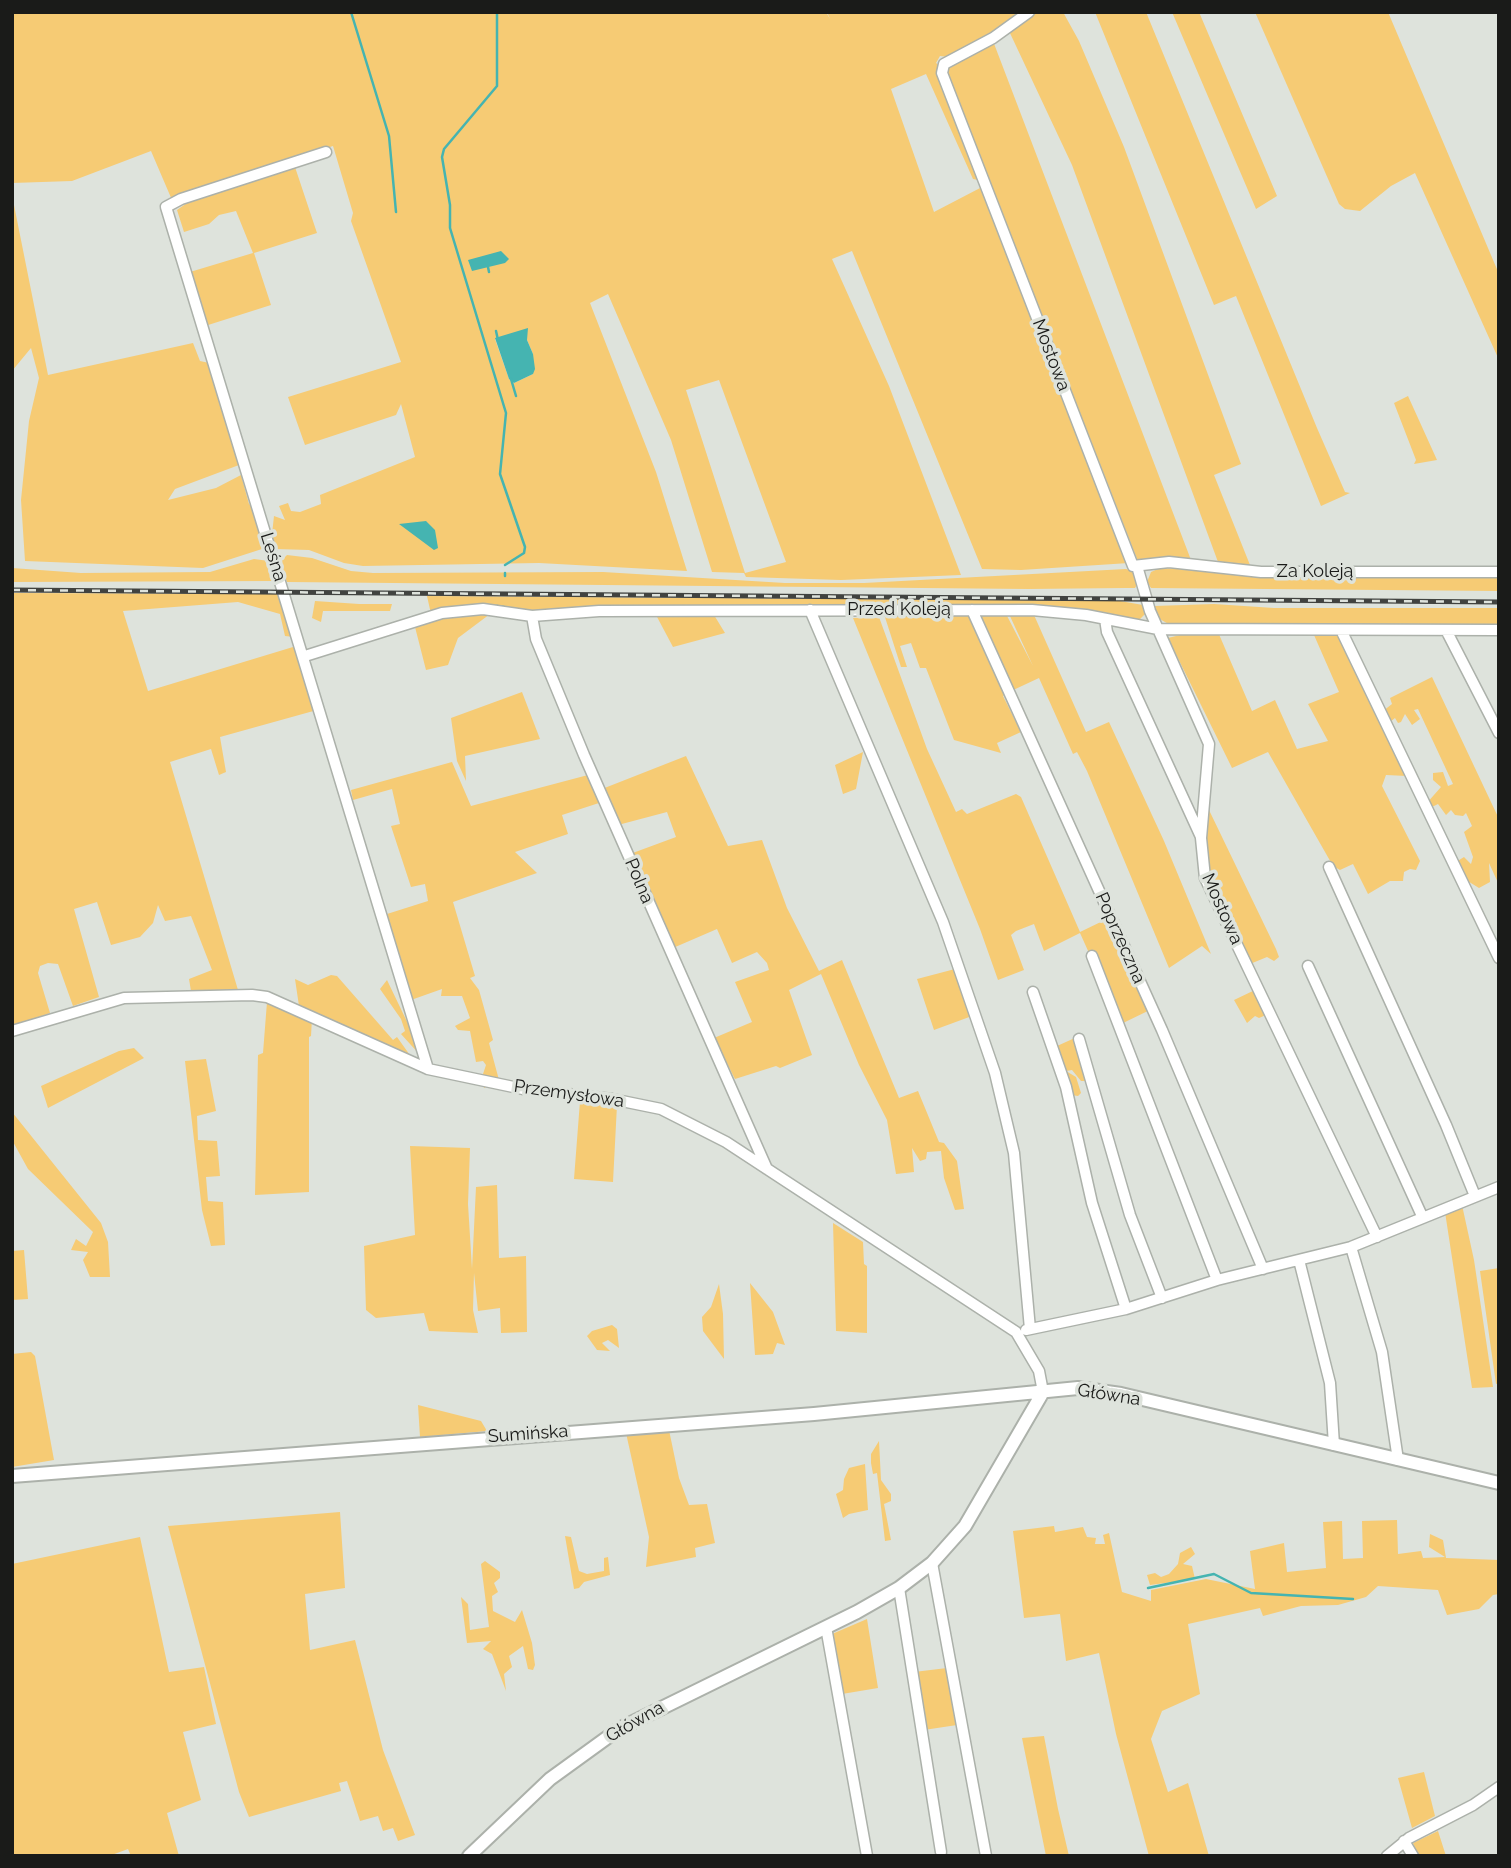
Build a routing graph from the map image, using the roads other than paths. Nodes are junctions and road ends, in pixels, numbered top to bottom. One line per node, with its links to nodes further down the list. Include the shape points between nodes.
1 (1029, 12): 3 (street, Mostowa, via 944,64 945,85)
2 (326, 152): 13 (street, Leśna, via 166,207)
3 (1135, 566): 4 (street, Za Koleją, via 1169,562 1261,572); 9 (street, Mostowa)
4 (1499, 572)
5 (810, 610): 6 (street, Przed Koleją); 7 (street, Przed Koleją, via 599,611); 37 (street, via 943,922 995,1073 1014,1153)
6 (972, 610): 8 (street, Przed Koleją, via 1069,612); 33 (street, Poprzeczna)
7 (532, 616): 13 (street, Przed Koleją, via 483,609 442,613); 24 (street, Polna, via 555,685)
8 (1105, 619): 9 (street, Przed Koleją); 15 (street)
9 (1158, 629): 12 (street, Przed Koleją); 15 (street, Mostowa, via 1209,744)
10 (1446, 630): 11 (street, Przed Koleją); 12 (street, Przed Koleją); 14 (street)
11 (1499, 630)
12 (1342, 632): 18 (street)
13 (305, 656): 23 (street, Leśna)
14 (1499, 733)
15 (1201, 838): 30 (street, Mostowa, via 1205,878)
16 (1329, 867): 28 (street)
17 (1092, 956): 34 (street, Poprzeczna)
18 (1499, 958)
19 (1308, 966): 29 (street)
20 (1033, 992): 36 (street, via 1066,1087 1092,1203)
21 (12, 1031): 23 (street, Przemysłowa, via 124,998 252,995)
22 (1079, 1039): 35 (street, via 1129,1215)
23 (428, 1069): 25 (street, Przemysłowa, via 661,1109)
24 (755, 1143): 25 (street); 26 (street, Polna)
25 (744, 1155): 26 (street, Przemysłowa)
26 (767, 1169): 38 (street, Przemysłowa)
27 (1499, 1187): 28 (street)
28 (1475, 1196): 29 (street)
29 (1422, 1216): 30 (street)
30 (1377, 1237): 31 (street)
31 (1351, 1247): 32 (street); 41 (street, via 1382,1352)
32 (1299, 1260): 33 (street); 40 (street, via 1330,1383)
33 (1264, 1269): 34 (street)
34 (1217, 1280): 35 (street)
35 (1162, 1298): 36 (street)
36 (1126, 1309): 37 (street)
37 (1030, 1329): 38 (street)
38 (1016, 1332): 39 (street, Przemysłowa, via 1039,1371)
39 (1043, 1391): 40 (street, Główna, via 1107,1391); 42 (street, Sumińska, via 814,1414); 44 (street, Główna, via 965,1526)
40 (1334, 1445): 41 (street, Główna)
41 (1398, 1460): 43 (street, Główna)
42 (12, 1476)
43 (1499, 1483)
44 (932, 1563): 45 (street, Główna); 52 (street)
45 (899, 1588): 46 (street, Główna); 49 (street)
46 (826, 1627): 50 (street, Główna, via 605,1738 550,1779); 51 (street)
47 (1499, 1787): 48 (street)
48 (1404, 1841): 53 (street); 54 (street)
49 (941, 1852)
50 (469, 1856)
51 (867, 1856)
52 (986, 1856)
53 (1387, 1856)
54 (1413, 1856)

